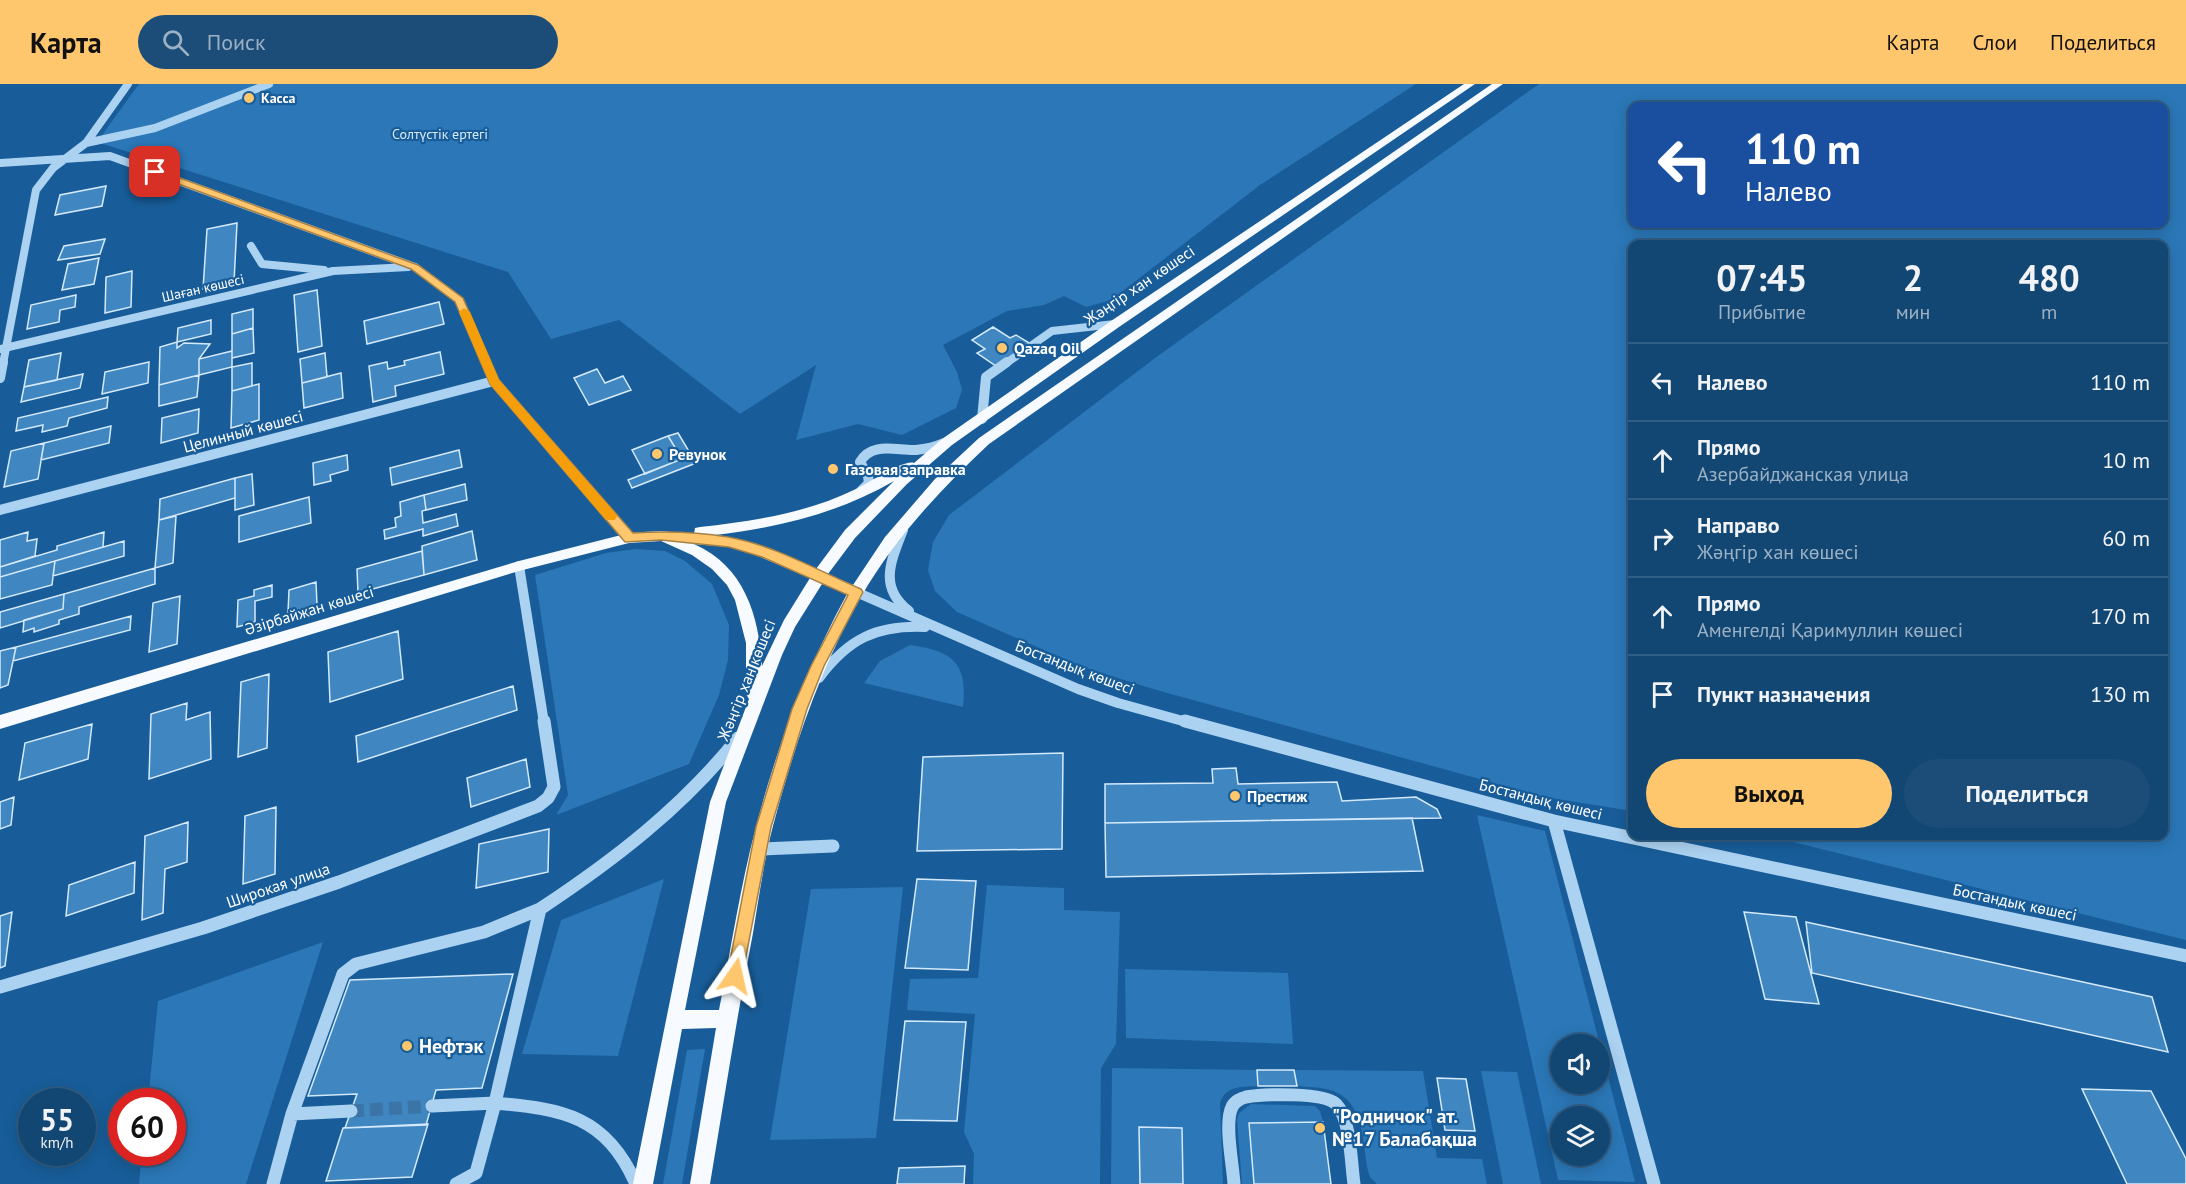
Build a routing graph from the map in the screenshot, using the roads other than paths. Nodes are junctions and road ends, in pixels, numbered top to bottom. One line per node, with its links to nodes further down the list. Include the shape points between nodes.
1 (128, 84): 5 (street)
2 (268, 84): 5 (street, via 116,140)
3 (1470, 84): 11 (main road, Жәңгір хан көшесі)
4 (1498, 84): 19 (main road, via 984,441)
5 (86, 143): 6 (street)
6 (66, 158): 7 (street); 9 (street, via 110,156); 12 (street, via 36,190)
7 (0, 163)
8 (250, 246): 10 (street, via 262,264)
9 (415, 267): 10 (street, Шаған көшесі); 14 (street, via 459,300)
10 (333, 271): 12 (street, Шаған көшесі)
11 (1115, 324): 15 (main road, Жәңгір хан көшесі); 15 (street, via 1052,331 986,377)
12 (3, 349): 13 (street)
13 (0, 378)
14 (494, 381): 18 (street, Целинный көшесі); 21 (street)
15 (982, 419): 16 (main road, Жәңгір хан көшесі)
16 (947, 442): 17 (main road); 17 (street, via 917,450 868,452 860,462 869,483); 23 (main road, Жәңгір хан көшесі, via 850,534)
17 (855, 496): 20 (main road, via 799,517)
18 (0, 510)
19 (908, 518): 24 (main road); 25 (street, via 889,564 889,587 901,606)
20 (661, 536): 21 (main road, Әзірбайжан көшесі); 23 (main road, via 730,542); 27 (main road, via 702,553 735,583 745,603 754,647)
21 (629, 538): 22 (main road, Әзірбайжан көшесі)
22 (519, 566): 28 (main road, Әзірбайжан көшесі); 37 (street, Широкая улица, via 554,788 548,798 521,814 339,882 203,928)
23 (819, 576): 24 (main road); 27 (main road, Жәңгір хан көшесі, via 789,624)
24 (856, 592): 25 (street); 26 (main road)
25 (937, 629): 26 (street, via 909,625 877,629 849,643 826,667); 30 (street, Бостандық көшесі, via 1118,703)
26 (800, 709): 34 (main road)
27 (753, 710): 29 (main road, Жәңгір хан көшесі)
28 (0, 722)
29 (747, 726): 35 (street, via 714,771 670,811 587,878); 39 (main road, Жәңгір хан көшесі, via 718,802)
30 (1554, 821): 31 (street, Бостандық көшесі); 51 (street)
31 (1628, 837)
32 (1643, 840): 36 (street, Бостандық көшесі)
33 (833, 846): 34 (street)
34 (760, 849): 38 (main road)
35 (540, 909): 40 (street); 43 (street, via 484,932 356,964 343,974)
36 (2186, 956)
37 (0, 987)
38 (728, 1019): 39 (main road); 48 (main road)
39 (674, 1020): 47 (main road, Жәңгір хан көшесі)
40 (495, 1103): 41 (street); 45 (street, via 476,1173); 46 (street, via 565,1112 590,1126 612,1141 629,1163)
41 (432, 1106)
42 (351, 1111): 43 (street)
43 (292, 1114): 44 (street)
44 (273, 1184)
45 (456, 1184)
46 (636, 1184)
47 (643, 1184)
48 (700, 1184)
49 (1234, 1184): 50 (street, via 1229,1116 1233,1104 1244,1097 1323,1098 1336,1104 1343,1117)
50 (1354, 1184)
51 (1654, 1184)

